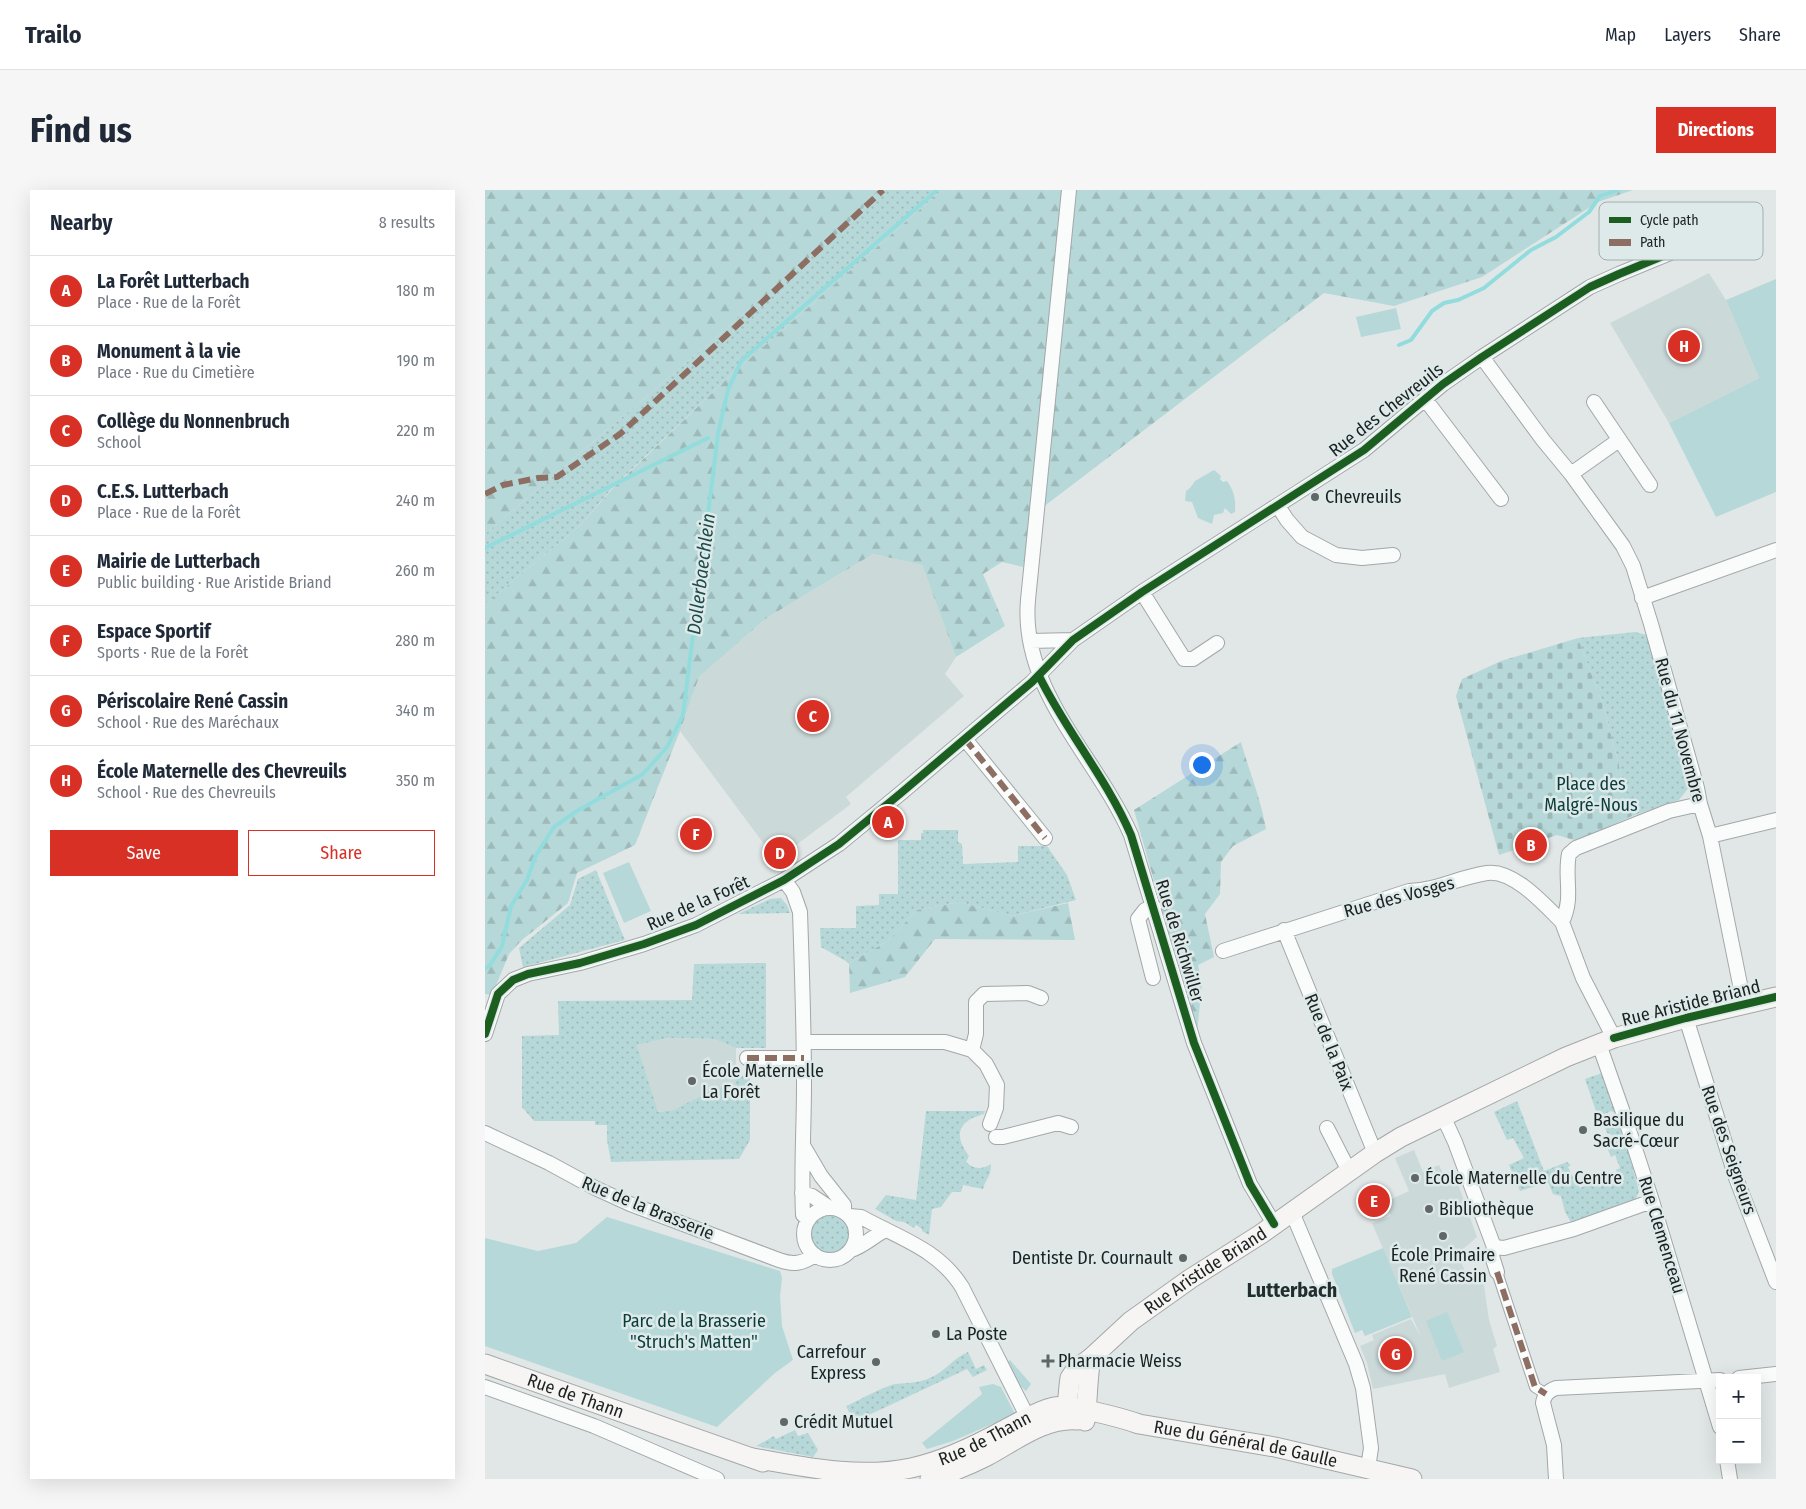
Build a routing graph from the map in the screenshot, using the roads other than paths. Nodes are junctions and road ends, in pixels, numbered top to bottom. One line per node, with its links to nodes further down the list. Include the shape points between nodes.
1 (1069, 190): 16 (street, Rue de Richwiller, via 1028,600)
2 (1653, 260): 3 (street, Rue des Chevreuils, via 1590,288)
3 (1482, 358): 4 (street, Rue des Chevreuils); 7 (street, Rue du 11 Novembre)
4 (1425, 399): 9 (street); 10 (street, Rue des Chevreuils, via 1365,450)
5 (1594, 402): 6 (street)
6 (1619, 440): 7 (street); 8 (street)
7 (1571, 474): 14 (street, Rue du 11 Novembre, via 1623,546)
8 (1650, 485)
9 (1501, 499)
10 (1278, 506): 12 (street, via 1302,537 1337,554 1362,558); 13 (street, Rue des Chevreuils)
11 (1776, 550): 14 (street)
12 (1393, 555)
13 (1142, 592): 15 (street, Rue des Chevreuils); 17 (street, via 1184,659 1193,659)
14 (1643, 598): 20 (street, Rue du 11 Novembre)
15 (1073, 640): 16 (street); 18 (street, Rue des Chevreuils)
16 (1030, 641): 18 (street, Rue de Richwiller)
17 (1217, 643)
18 (1039, 676): 19 (street, Rue de la Forêt); 25 (street, Rue de Richwiller, via 1121,813)
19 (965, 739): 23 (street); 24 (street, Rue de la Forêt, via 839,844)
20 (1700, 804): 22 (street, Rue du 11 Novembre); 26 (street, via 1669,811 1576,848 1569,854 1569,894 1567,913)
21 (1776, 820): 22 (street)
22 (1710, 836): 32 (street, Rue du 11 Novembre)
23 (1045, 838)
24 (784, 880): 34 (street, Rue de la Forêt, via 687,928 644,944 513,980 498,994); 36 (street, via 793,892 800,912)
25 (1154, 907): 29 (street, Rue de Richwiller, via 1145,910 1138,919); 54 (street, Rue de Richwiller, via 1194,1043 1250,1184)
26 (1562, 922): 27 (street, Rue des Vosges, via 1525,886 1500,874 1489,873 1425,890 1409,891); 35 (street, Rue Clemenceau)
27 (1284, 930): 28 (street, Rue des Vosges); 47 (street, Rue de la Paix)
28 (1223, 951)
29 (1153, 978)
30 (1776, 997): 32 (main road, Rue Aristide Briand)
31 (1041, 998): 37 (street, via 1028,993 983,994 976,1002 976,1034)
32 (1744, 1004): 33 (main road, Rue Aristide Briand)
33 (1686, 1018): 35 (main road, Rue Aristide Briand); 60 (street, Rue des Seigneurs, via 1736,1178)
34 (485, 1034)
35 (1607, 1041): 40 (main road, Rue Aristide Briand, via 1565,1057); 50 (street, Rue Clemenceau, via 1626,1121)
36 (804, 1042): 37 (street, via 945,1042); 39 (street)
37 (972, 1050): 41 (street, via 986,1064 997,1086 996,1108)
38 (747, 1058): 39 (street)
39 (804, 1058): 46 (street)
40 (1443, 1116): 47 (main road, Rue Aristide Briand); 56 (street)
41 (990, 1124)
42 (1071, 1127): 45 (street, via 1058,1123)
43 (1327, 1128): 48 (street)
44 (485, 1133): 58 (street, Rue de la Brasserie, via 613,1196 779,1260 791,1264 805,1262)
45 (996, 1137)
46 (804, 1147): 49 (street); 51 (street, via 844,1205)
47 (1375, 1153): 48 (main road, Rue Aristide Briand)
48 (1349, 1171): 52 (main road, Rue Aristide Briand)
49 (802, 1193): 51 (street); 53 (street, via 803,1215)
50 (1652, 1201): 56 (street, via 1574,1229 1504,1248); 65 (street, Rue Clemenceau)
51 (841, 1212): 53 (street, via 822,1209); 55 (street, via 861,1217); 57 (street, via 856,1229 855,1244)
52 (1292, 1212): 54 (main road, Rue Aristide Briand); 74 (street, via 1357,1364 1371,1448)
53 (809, 1219): 58 (street, via 804,1234 809,1249)
54 (1274, 1224): 61 (main road, Rue Aristide Briand, via 1131,1321)
55 (886, 1230): 57 (street); 71 (street, via 928,1251 962,1287)
56 (1494, 1247): 59 (street, via 1492,1256)
57 (851, 1250): 58 (street, via 838,1259)
58 (815, 1255)
59 (1497, 1272): 67 (street, via 1535,1387)
60 (1776, 1282)
61 (1091, 1358): 68 (main road, Rue Aristide Briand, via 1076,1369 1071,1378); 69 (main road)
62 (485, 1364): 72 (main road, Rue de Thann)
63 (1776, 1374): 64 (street)
64 (1761, 1376)
65 (1713, 1381): 67 (street, via 1556,1388); 70 (street, Rue Clemenceau)
66 (485, 1387): 78 (street, Rue de Thann, via 595,1426)
67 (1546, 1394): 80 (street, via 1543,1403 1554,1445)
68 (1066, 1413): 69 (main road, Rue du Général de Gaulle); 71 (main road, Rue de Thann, via 1053,1407)
69 (1086, 1416): 74 (main road, Rue du Général de Gaulle, via 1124,1419)
70 (1719, 1419)
71 (1031, 1424): 76 (main road, Rue de Thann, via 937,1460); 79 (main road, Rue de Thann, via 981,1458)
72 (753, 1458): 75 (main road, Rue de Thann); 75 (main road, Rue de Thann, via 786,1470)
73 (1728, 1464): 81 (street)
74 (1368, 1468): 77 (main road, Rue du Général de Gaulle)
75 (814, 1473): 76 (main road, Rue de Thann)
76 (856, 1476)
77 (1401, 1478)
78 (717, 1479)
79 (930, 1479)
80 (1556, 1479)
81 (1730, 1479)

